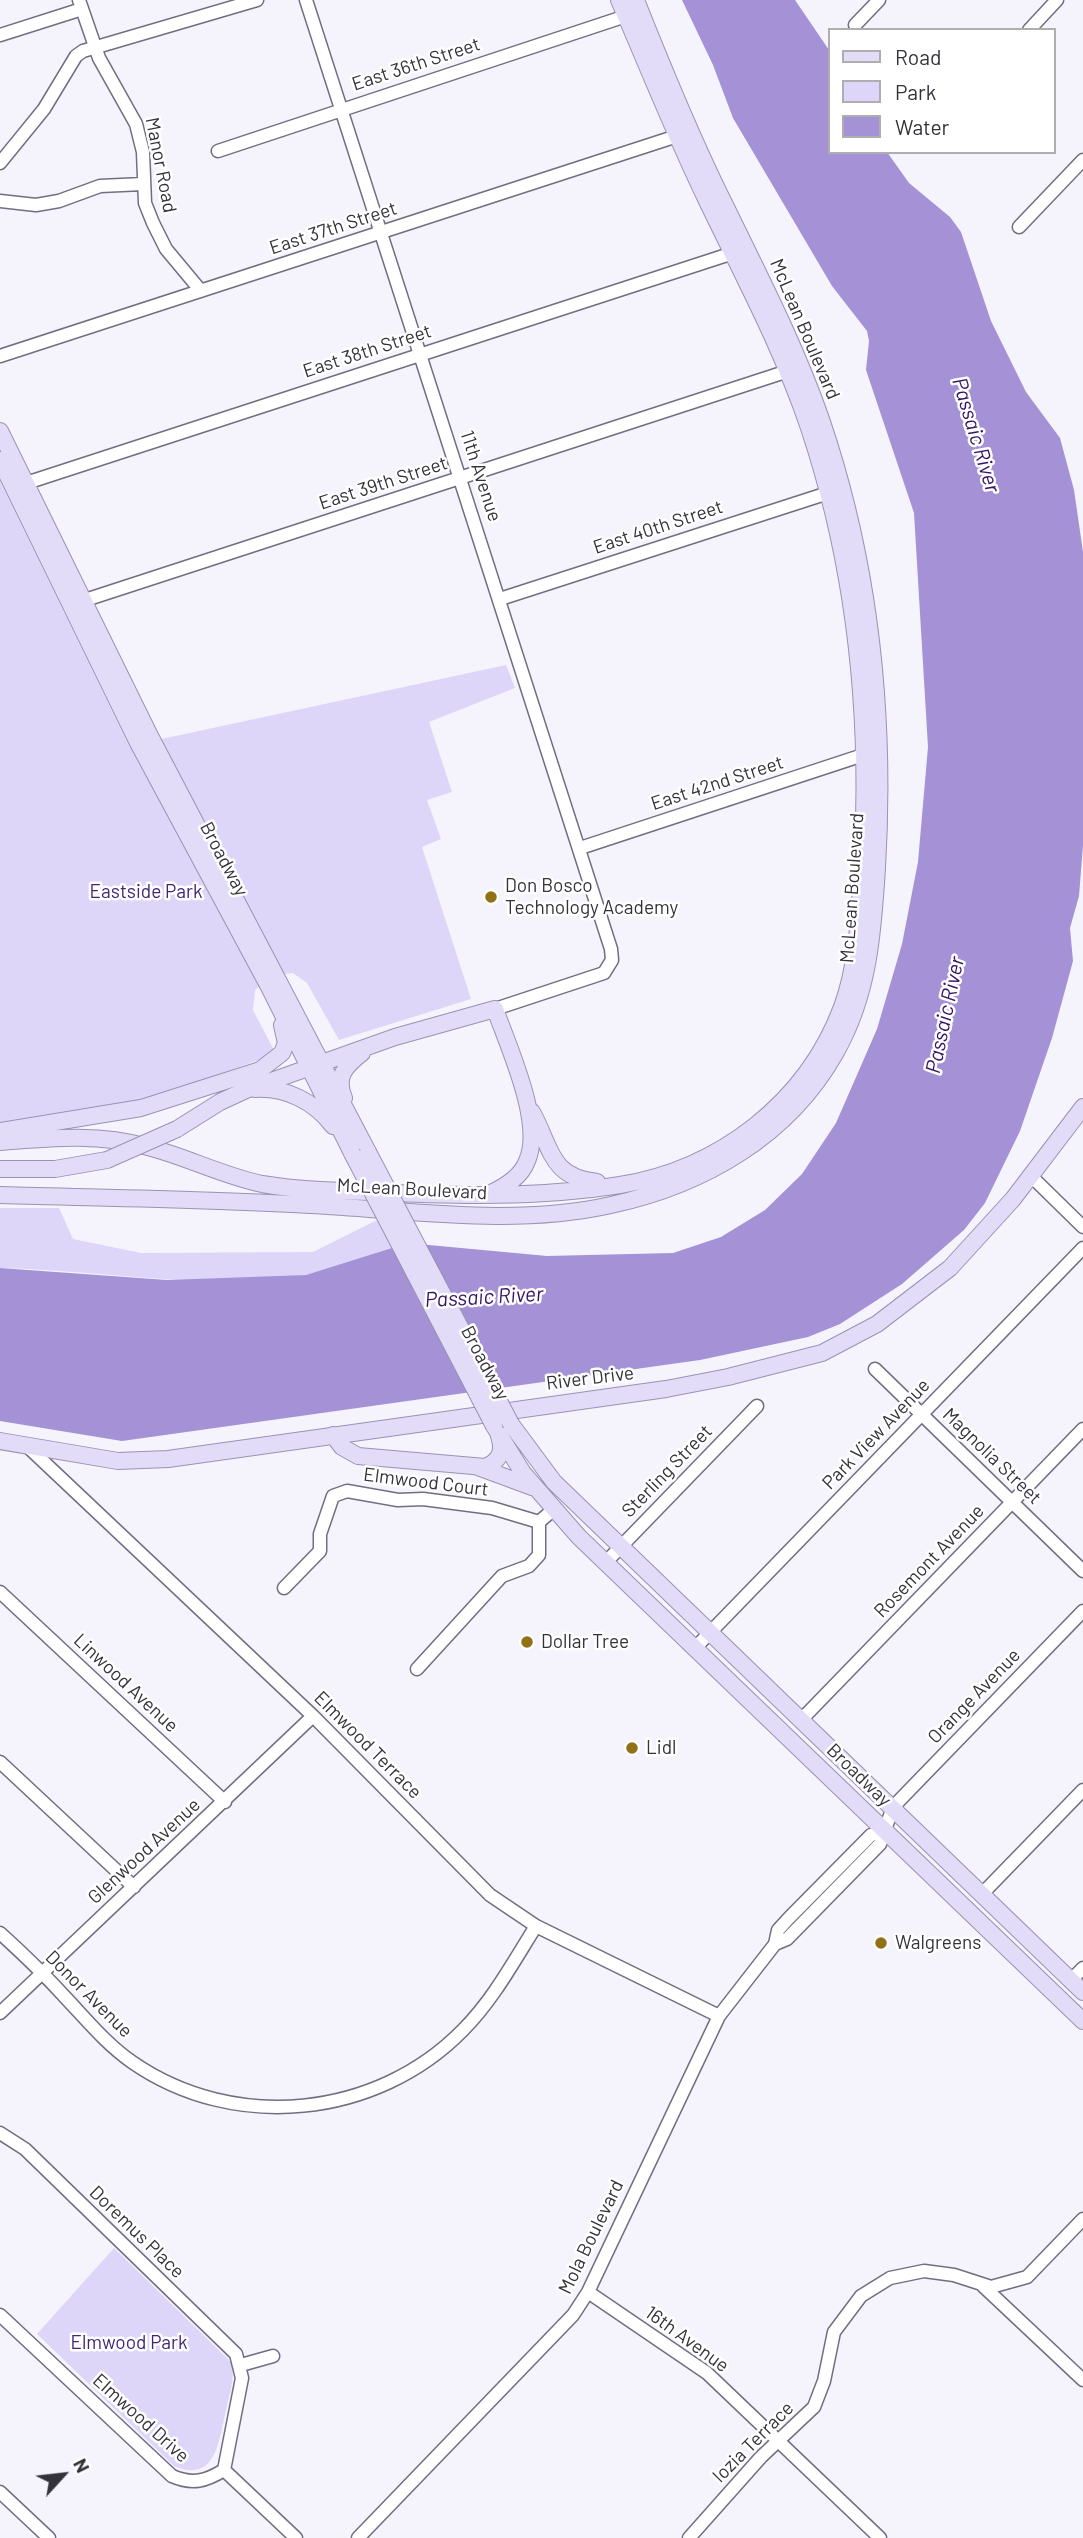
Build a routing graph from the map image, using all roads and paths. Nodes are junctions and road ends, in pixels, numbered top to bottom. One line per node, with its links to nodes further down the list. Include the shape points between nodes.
1 (257, 0): 12 (street)
2 (306, 0): 13 (street, 11th Avenue)
3 (619, 0): 8 (main road, McLean Boulevard)
4 (636, 0): 49 (main road, McLean Boulevard, via 707,167 808,383 834,459 860,566 878,705 878,835 866,976 837,1051 795,1108 742,1153 677,1185 591,1209 501,1216 293,1203)
5 (879, 0): 9 (street)
6 (1057, 0): 10 (street)
7 (81, 5): 11 (street); 12 (street, Manor Road)
8 (626, 16): 13 (street, East 36th Street); 14 (main road, McLean Boulevard)
9 (855, 25)
10 (1031, 28)
11 (0, 36)
12 (94, 48): 17 (street, via 76,56 44,109); 18 (street, Manor Road, via 136,124 143,152)
13 (341, 109): 15 (street, East 36th Street); 21 (street, 11th Avenue)
14 (677, 136): 21 (street, East 37th Street); 22 (main road, McLean Boulevard)
15 (218, 151)
16 (1083, 160): 20 (street)
17 (0, 163)
18 (143, 184): 19 (street, via 100,186 36,205); 23 (street, Manor Road, via 145,203 166,249)
19 (0, 201)
20 (1019, 227)
21 (381, 232): 23 (street, East 37th Street); 24 (street, 11th Avenue)
22 (733, 253): 24 (street, East 38th Street); 26 (main road, McLean Boulevard)
23 (201, 291): 25 (street, East 37th Street)
24 (421, 354): 29 (street, 11th Avenue); 30 (street, East 38th Street)
25 (0, 356)
26 (788, 371): 29 (street, East 39th Street); 31 (main road, McLean Boulevard)
27 (0, 431): 30 (main road, Broadway)
28 (0, 460): 30 (main road, Broadway)
29 (461, 477): 32 (street, 11th Avenue); 33 (street, East 39th Street)
30 (19, 485): 33 (main road, Broadway)
31 (828, 493): 32 (street, East 40th Street); 34 (main road, McLean Boulevard, via 855,617)
32 (500, 600): 35 (street, 11th Avenue)
33 (76, 603): 36 (main road, Broadway, via 137,741)
34 (866, 754): 35 (street, East 42nd Street); 48 (main road, McLean Boulevard, via 856,951 841,1010 824,1045 779,1105 734,1141 681,1169)
35 (580, 848): 37 (street, 11th Avenue, via 611,949 610,966 599,975)
36 (274, 984): 39 (main road, Broadway); 43 (main road, via 286,1043 270,1065 141,1108)
37 (495, 1009): 38 (main road); 41 (main road)
38 (374, 1045): 39 (main road); 45 (main road, via 341,1075 340,1088)
39 (315, 1064): 40 (main road); 45 (main road, Broadway)
40 (246, 1090): 45 (main road, via 279,1091 305,1101); 46 (main road, bridge, via 177,1129 107,1160 55,1169)
41 (526, 1101): 48 (main road, via 551,1156 565,1172 584,1181); 50 (main road, via 531,1133 527,1162 510,1183)
42 (1083, 1107): 47 (main road, River Drive)
43 (0, 1130)
44 (0, 1142): 50 (main road, McLean Boulevard, via 95,1137 149,1147 276,1186)
45 (360, 1152): 56 (main road, Broadway, bridge)
46 (0, 1170)
47 (1031, 1176): 51 (street); 58 (main road, River Drive, via 982,1236 933,1283 877,1324 822,1353 666,1389)
48 (624, 1184): 50 (main road, McLean Boulevard)
49 (0, 1195)
50 (486, 1195)
51 (1083, 1227)
52 (1083, 1248): 55 (street, Park View Avenue)
53 (875, 1369): 55 (street, Magnolia Street)
54 (757, 1406): 66 (street, Sterling Street)
55 (921, 1414): 63 (street, Magnolia Street); 72 (street, Park View Avenue)
56 (503, 1425): 61 (main road, via 501,1452 493,1464); 62 (main road, Broadway); 66 (main road, Broadway)
57 (1083, 1429): 63 (street, Rosemont Avenue)
58 (333, 1435): 60 (main road, River Drive, via 168,1459 118,1461); 61 (main road, via 358,1456)
59 (0, 1441): 60 (main road, River Drive)
60 (28, 1447): 75 (street, Elmwood Terrace)
61 (478, 1467): 62 (main road, via 524,1483)
62 (540, 1494): 64 (main road, Broadway)
63 (1012, 1502): 68 (street, Magnolia Street); 76 (street, Rosemont Avenue)
64 (554, 1509): 65 (street); 67 (main road, Broadway)
65 (539, 1522): 69 (street, Elmwood Court, via 492,1508 347,1491 333,1496 320,1534 320,1551); 74 (street, via 539,1556 529,1566 502,1576)
66 (621, 1546): 67 (street, Sterling Street); 72 (main road, Broadway)
67 (606, 1562): 73 (main road, Broadway)
68 (1083, 1571)
69 (284, 1588)
70 (0, 1592): 79 (street, Linwood Avenue)
71 (1083, 1611): 80 (street, Orange Avenue)
72 (711, 1631): 73 (street, Park View Avenue); 76 (main road, Broadway)
73 (695, 1647): 81 (main road, Broadway)
74 (417, 1669)
75 (313, 1716): 79 (street, Glenwood Avenue); 84 (street, Elmwood Terrace, via 490,1895)
76 (802, 1719): 80 (main road, Broadway)
77 (0, 1762): 82 (street)
78 (1083, 1790): 83 (street)
79 (225, 1802): 82 (street, Glenwood Avenue)
80 (893, 1807): 81 (street); 83 (main road, Broadway)
81 (886, 1830): 91 (street, Mola Boulevard, via 871,1835 778,1930 775,1944); 92 (main road, Broadway)
82 (134, 1887): 87 (street, Glenwood Avenue)
83 (982, 1894): 88 (main road, Broadway)
84 (536, 1926): 87 (street, Donor Avenue, via 481,2010 425,2062 378,2088 304,2106 227,2103 152,2074 111,2046); 91 (street, Elmwood Terrace)
85 (0, 1933): 87 (street, Donor Avenue)
86 (1083, 1968): 88 (street)
87 (43, 1974): 90 (street, Glenwood Avenue)
88 (1071, 1980): 89 (main road, Broadway)
89 (1083, 1992)
90 (0, 2013)
91 (719, 2016): 96 (street, Mola Boulevard)
92 (1083, 2021)
93 (0, 2133): 99 (street, Doremus Place, via 25,2149 236,2354)
94 (1083, 2219): 95 (street, Iozia Terrace, via 1027,2277 1002,2286)
95 (983, 2286): 100 (street); 101 (street, Iozia Terrace, via 954,2275 924,2271 890,2278 861,2295 834,2332 814,2407)
96 (588, 2292): 101 (street, 16th Avenue, via 707,2373); 107 (street, Mola Boulevard, via 554,2337)
97 (0, 2315): 102 (street, Elmwood Drive, via 172,2476 207,2481)
98 (273, 2356): 99 (street)
99 (241, 2365): 102 (street)
100 (1083, 2380)
101 (777, 2442): 104 (street, Iozia Terrace); 108 (street, 16th Avenue)
102 (224, 2470): 106 (street)
103 (0, 2492): 105 (street)
104 (694, 2536)
105 (49, 2538)
106 (296, 2538)
107 (358, 2538)
108 (880, 2538)

